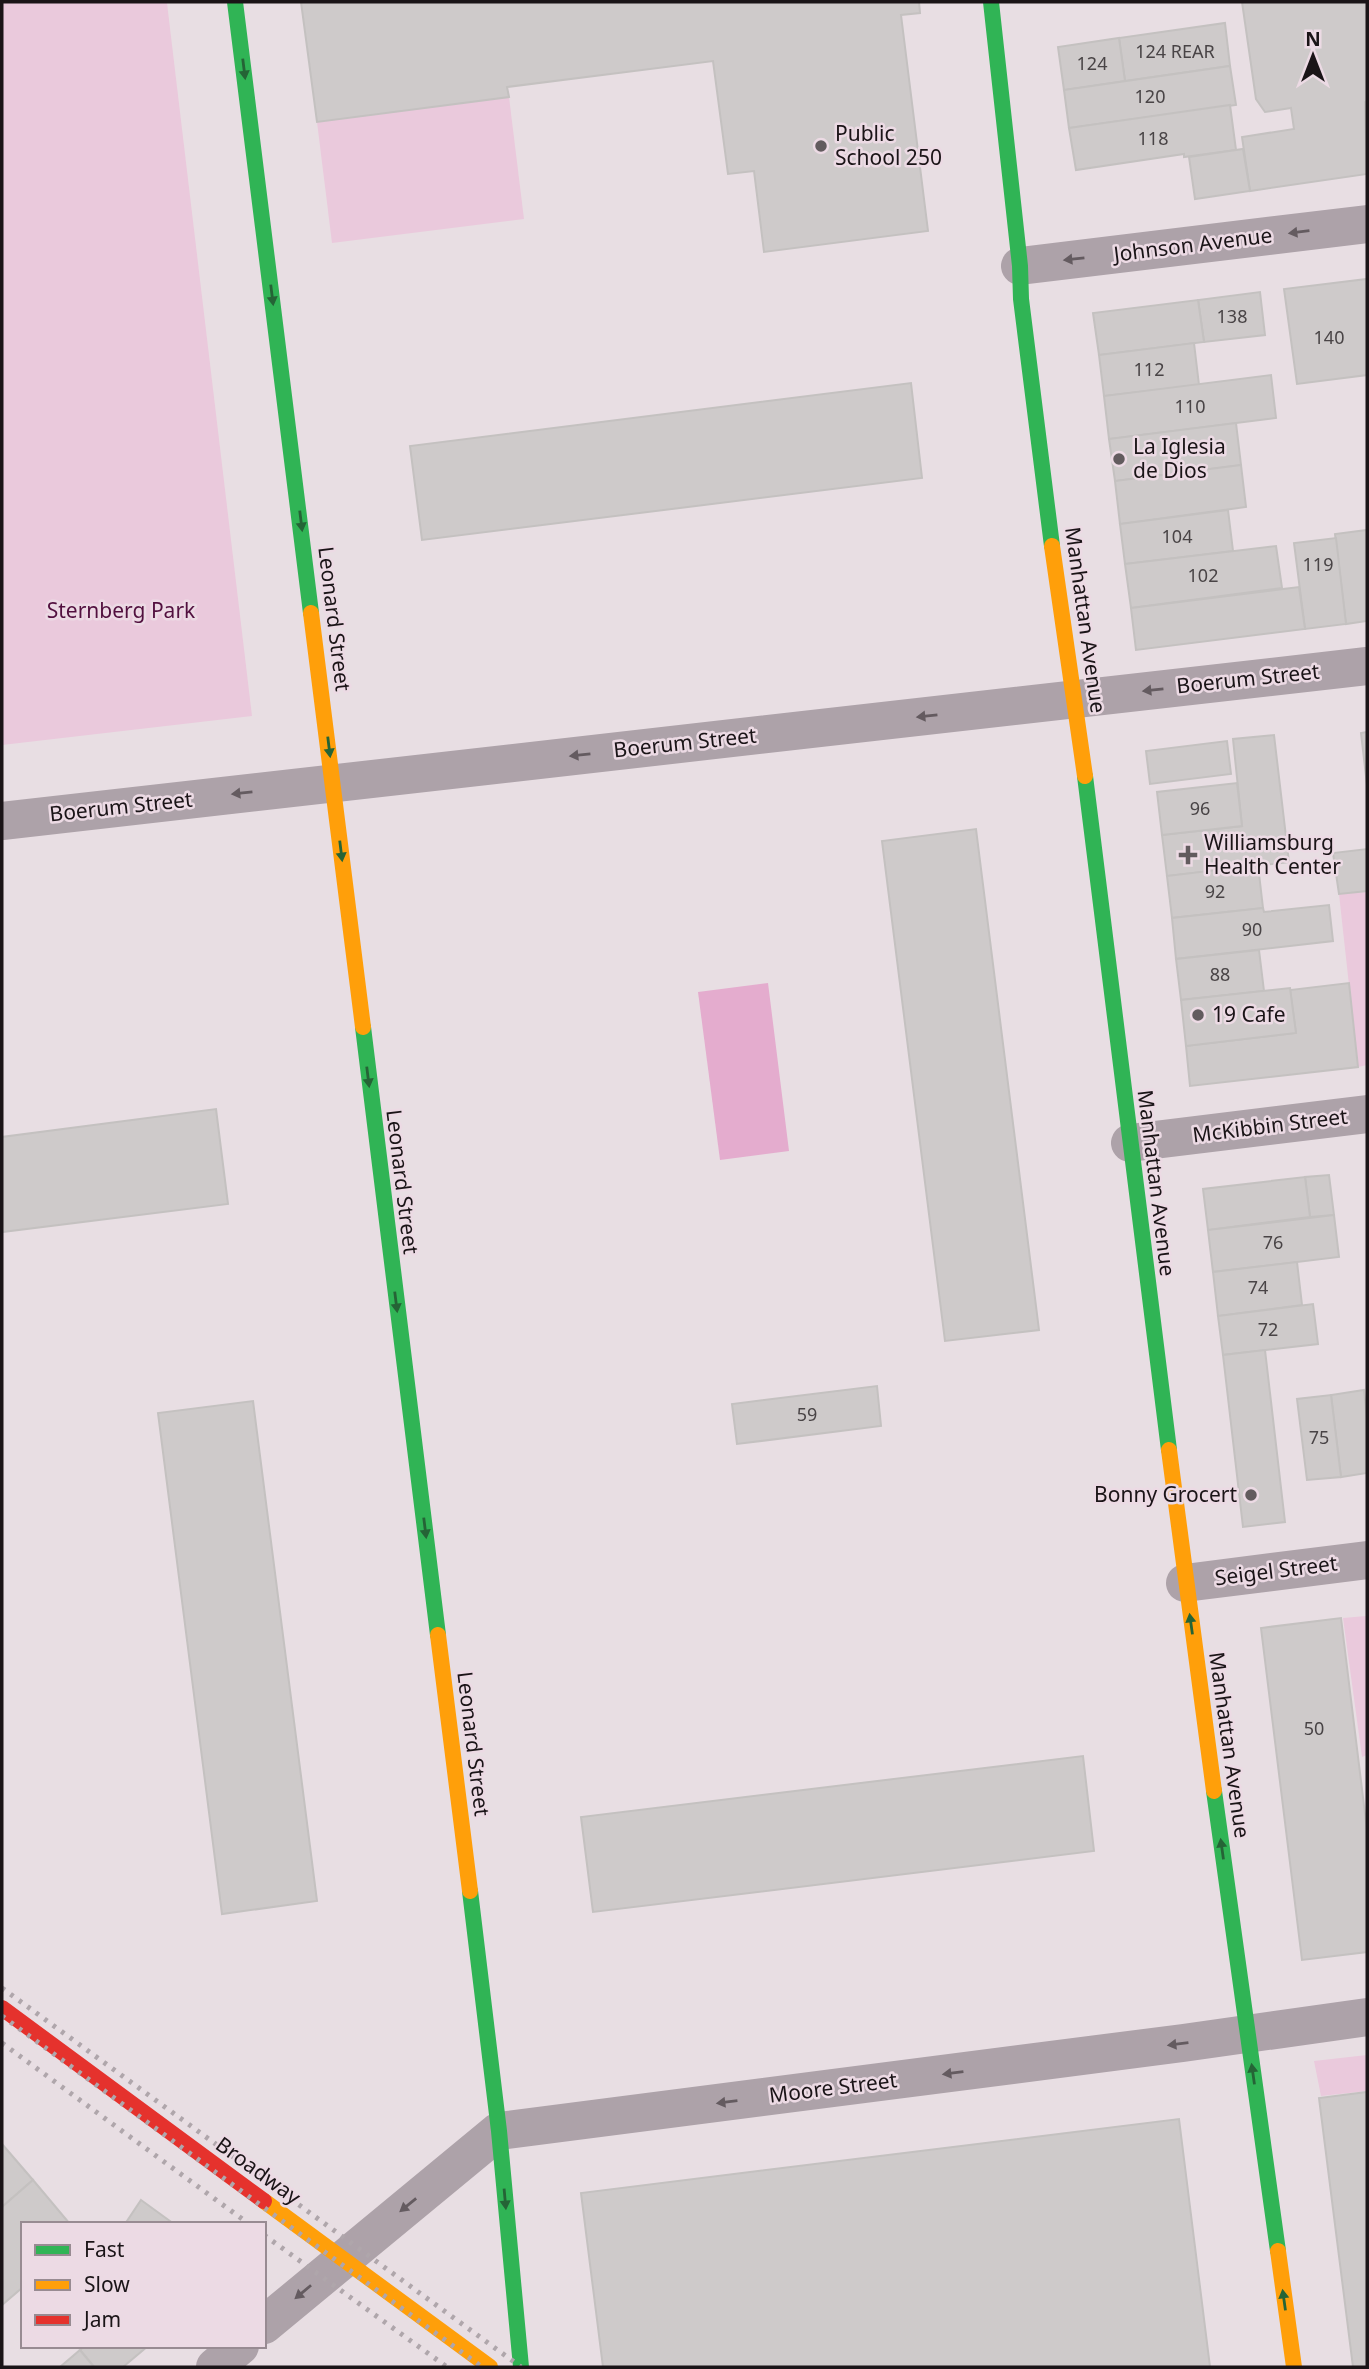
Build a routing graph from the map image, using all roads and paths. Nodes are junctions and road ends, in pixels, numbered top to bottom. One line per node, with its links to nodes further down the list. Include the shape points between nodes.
1 (235, 2): 7 (street, Leonard Street, one-way to 7)
2 (991, 2): 4 (street, Manhattan Avenue)
3 (1367, 224): 4 (street, Johnson Avenue, one-way to 4)
4 (1020, 266): 6 (street, Manhattan Avenue, via 1054,563)
5 (1367, 666): 6 (street, Boerum Street, one-way to 6)
6 (1075, 699): 7 (street, Boerum Street, one-way to 7); 10 (street, Manhattan Avenue)
7 (334, 783): 8 (street, Boerum Street, one-way to 8); 16 (street, Leonard Street, one-way to 16)
8 (2, 821)
9 (1367, 1114): 10 (street, McKibbin Street)
10 (1130, 1143): 12 (street, Manhattan Avenue)
11 (1367, 1560): 12 (street, Seigel Street)
12 (1185, 1583): 15 (street, Manhattan Avenue, one-way to 12)
13 (2, 2008): 17 (street, Broadway)
14 (1367, 2017): 15 (street, Moore Street)
15 (1248, 2035): 16 (street, Moore Street, one-way to 16); 23 (street, Manhattan Avenue, one-way to 15)
16 (499, 2131): 17 (street, one-way to 17); 22 (street, Leonard Street, one-way to 22)
17 (342, 2259): 18 (street, one-way to 18); 21 (street, Broadway)
18 (266, 2323)
19 (238, 2348): 20 (street)
20 (215, 2367)
21 (490, 2367)
22 (521, 2367)
23 (1294, 2367)

